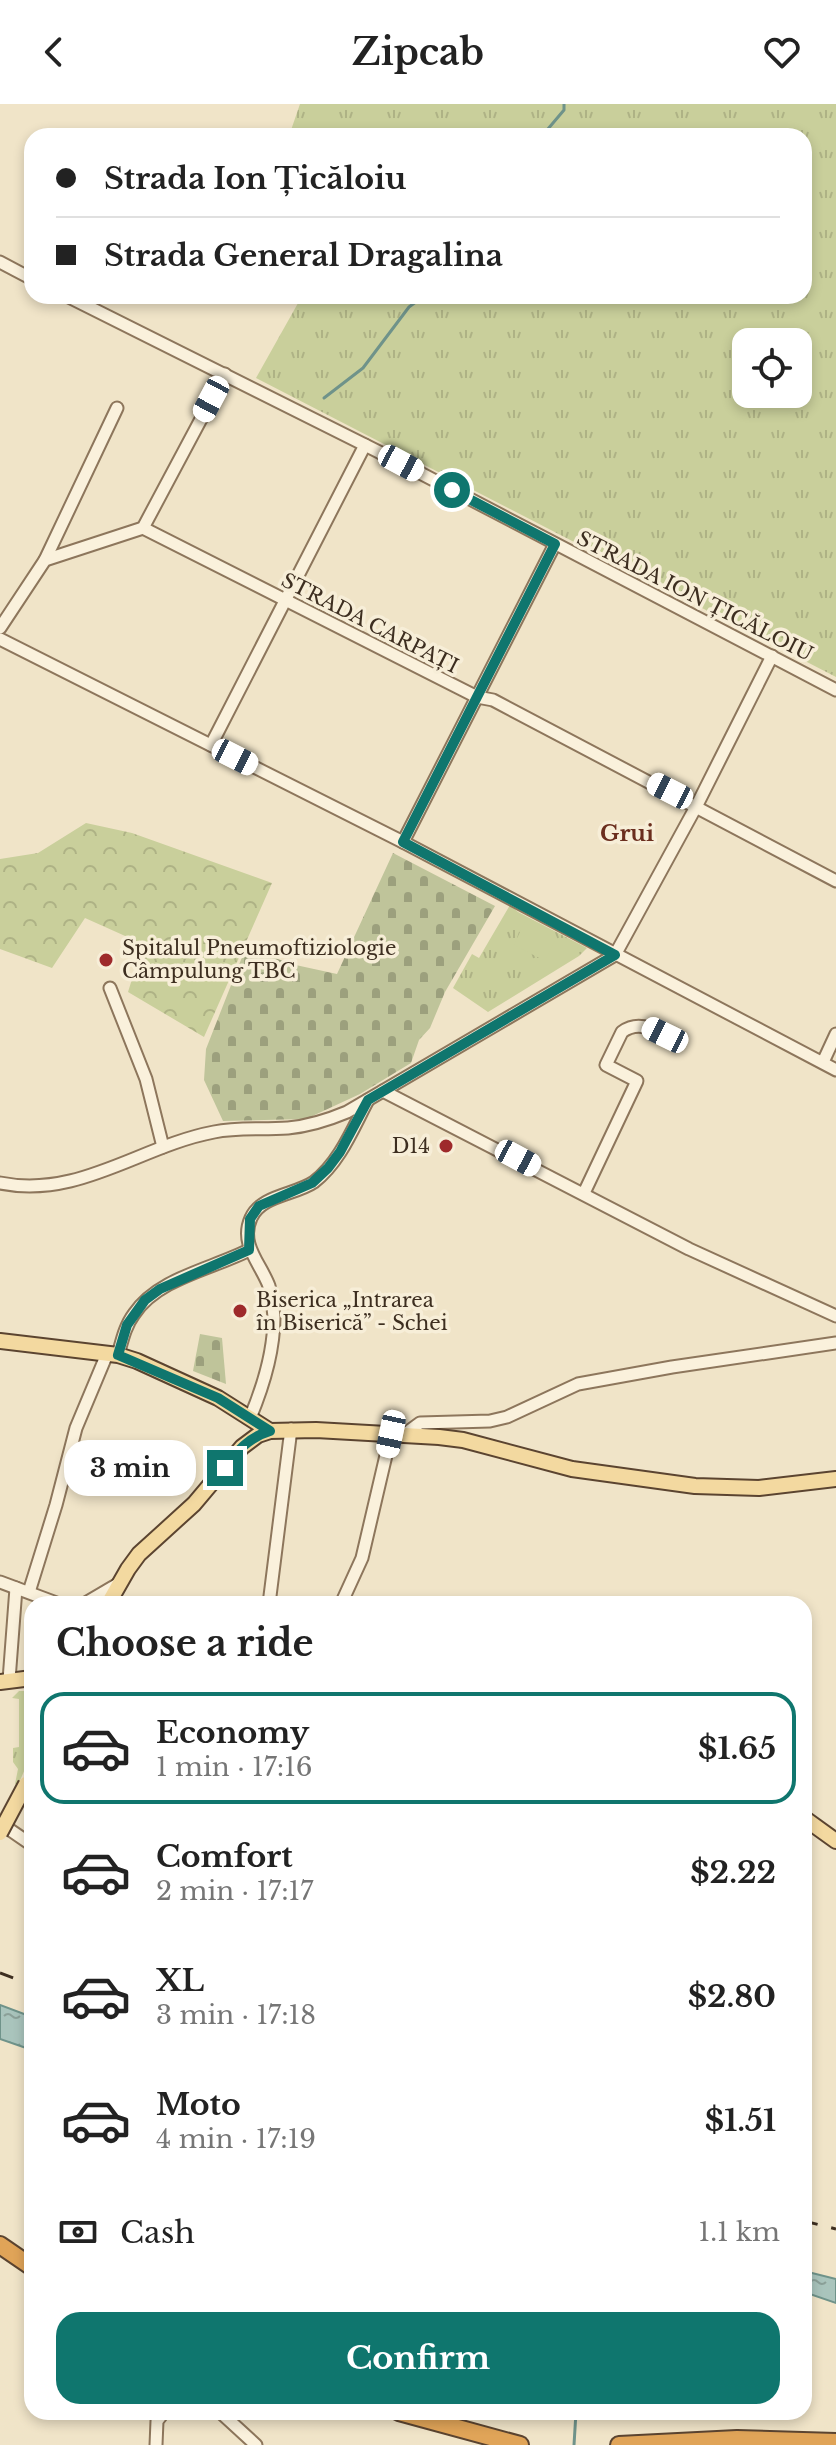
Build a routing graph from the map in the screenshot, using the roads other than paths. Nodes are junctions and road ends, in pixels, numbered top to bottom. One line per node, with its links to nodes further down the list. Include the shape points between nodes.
1 (0, 262): 2 (street)
2 (24, 275)
3 (83, 304): 4 (street, STRADA ION ȚICĂLOIU)
4 (225, 374): 6 (street, STRADA ION ȚICĂLOIU); 7 (street)
5 (117, 408): 9 (street)
6 (365, 445): 8 (street, STRADA ION ȚICĂLOIU); 10 (street)
7 (143, 528): 9 (street); 10 (street, STRADA CARPAȚI)
8 (555, 544): 13 (street, STRADA ION ȚICĂLOIU); 15 (street)
9 (45, 560): 11 (street)
10 (285, 601): 15 (street, STRADA CARPAȚI); 16 (street)
11 (0, 628)
12 (0, 639): 16 (street)
13 (772, 656): 14 (street, STRADA ION ȚICĂLOIU); 17 (street)
14 (836, 690)
15 (477, 697): 17 (street, STRADA CARPAȚI, via 493,700); 18 (street)
16 (211, 745): 18 (street)
17 (697, 805): 19 (street, STRADA CARPAȚI); 20 (street)
18 (403, 842): 20 (street)
19 (836, 881)
20 (615, 955): 24 (street); 26 (street)
21 (110, 988): 28 (street, via 146,1079)
22 (836, 1034): 24 (street)
23 (665, 1035): 30 (street, via 646,1026 622,1032 606,1065 637,1081)
24 (823, 1062): 25 (street)
25 (836, 1070)
26 (383, 1091): 27 (street); 30 (street)
27 (368, 1100): 28 (street, via 310,1125 216,1131); 31 (street, via 328,1168 312,1183 259,1206 250,1219)
28 (163, 1147): 29 (street, via 62,1184)
29 (0, 1183)
30 (584, 1193): 32 (street, via 689,1249)
31 (249, 1250): 35 (street, via 145,1300); 36 (street, via 269,1287 274,1317 270,1356)
32 (836, 1316)
33 (0, 1341): 35 (main road)
34 (836, 1343): 39 (street, via 578,1384 507,1417 420,1423)
35 (112, 1355): 36 (main road, via 218,1398); 45 (street, via 76,1428)
36 (250, 1418): 38 (main road)
37 (291, 1429): 38 (main road); 39 (main road); 43 (street)
38 (270, 1431): 42 (main road, via 237,1452 194,1504 139,1554)
39 (398, 1434): 40 (main road, via 463,1440 572,1469 695,1486 759,1488); 52 (street, via 362,1558)
40 (836, 1479)
41 (0, 1582): 44 (street)
42 (119, 1584): 47 (street); 48 (main road); 49 (main road)
43 (272, 1584): 50 (street); 51 (street)
44 (16, 1588): 45 (street); 54 (street)
45 (29, 1592): 46 (street)
46 (39, 1596)
47 (98, 1596)
48 (112, 1596)
49 (118, 1596)
50 (270, 1596)
51 (276, 1596)
52 (345, 1596)
53 (24, 1679): 54 (main road)
54 (4, 1681)
55 (24, 1787): 58 (main road, bridge)
56 (0, 1823): 59 (street)
57 (812, 1824): 60 (main road)
58 (0, 1833)
59 (24, 1840)
60 (836, 1841)
61 (0, 2245): 62 (highway)
62 (24, 2262)
63 (158, 2420): 67 (street)
64 (229, 2420): 68 (street)
65 (428, 2420): 69 (highway)
66 (835, 2443): 70 (highway, via 737,2439)
67 (156, 2445)
68 (256, 2445)
69 (520, 2445)
70 (619, 2445)

